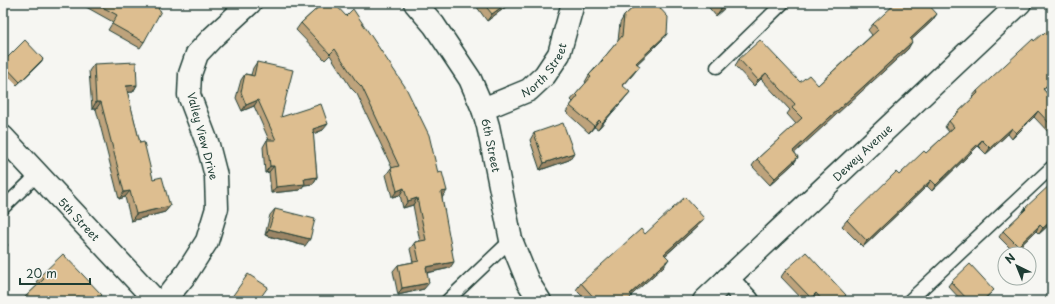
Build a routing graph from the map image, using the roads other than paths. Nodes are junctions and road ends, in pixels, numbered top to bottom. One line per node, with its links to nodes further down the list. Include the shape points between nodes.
1 (250, 3): 15 (street, Valley View Drive, via 197,54 190,74 189,95 208,145 216,176 217,208 207,241 186,274)
2 (414, 3): 7 (street, 6th Street, via 434,25 470,79)
3 (573, 3): 7 (street, North Street, via 559,54 545,75 529,90)
4 (783, 3): 6 (lane)
5 (1020, 3): 13 (street, Dewey Avenue)
6 (718, 67)
7 (483, 109): 12 (street, 6th Street)
8 (3, 137): 10 (street, 5th Street)
9 (1052, 167): 20 (lane)
10 (38, 174): 11 (lane); 14 (street, 5th Street)
11 (3, 208)
12 (511, 240): 16 (lane); 17 (street, 6th Street, via 528,282)
13 (727, 279): 18 (street, Dewey Avenue); 19 (street)
14 (156, 301)
15 (164, 301)
16 (448, 301)
17 (540, 301)
18 (704, 301)
19 (748, 301)
20 (909, 301)

